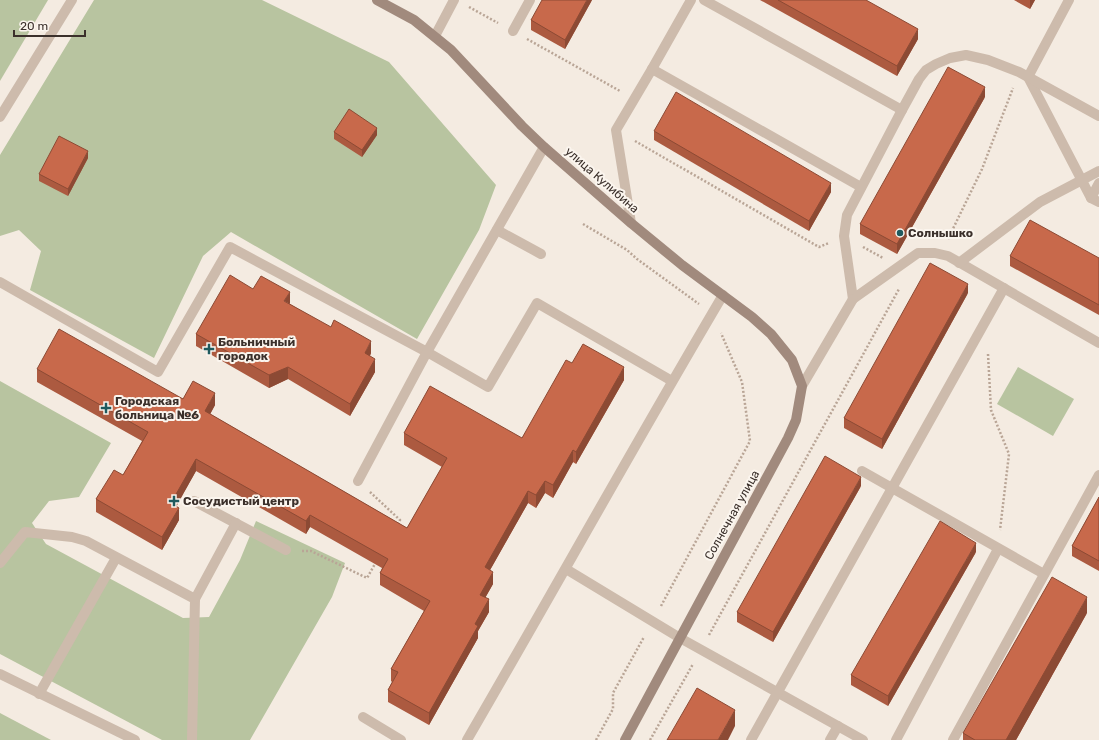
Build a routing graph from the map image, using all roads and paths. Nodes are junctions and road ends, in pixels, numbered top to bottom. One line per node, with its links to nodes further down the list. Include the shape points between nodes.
1 (72, 0): 15 (street)
2 (377, 0): 9 (street, улица Кулибина, via 414,20)
3 (530, 0): 8 (street)
4 (691, 0): 10 (street)
5 (704, 0): 13 (street)
6 (1069, 0): 11 (street)
7 (459, 2): 8 (path); 9 (street)
8 (513, 31): 12 (path)
9 (435, 36): 17 (street, улица Кулибина)
10 (652, 69): 12 (street); 21 (street)
11 (1023, 75): 13 (street, via 988,60 966,55 950,58 926,70); 14 (street); 19 (street); 28 (path)
12 (634, 100): 16 (street)
13 (902, 110): 21 (street)
14 (1099, 116)
15 (0, 117)
16 (616, 130): 23 (street); 26 (path, via 819,248)
17 (544, 147): 23 (street, улица Кулибина); 25 (street)
18 (1099, 171): 19 (street)
19 (1081, 180): 22 (street); 29 (street, via 1040,202)
20 (1099, 183): 22 (street)
21 (861, 187): 26 (street, via 847,214)
22 (1095, 200)
23 (631, 223): 33 (street, улица Кулибина)
24 (583, 224): 35 (path, via 628,250)
25 (498, 230): 27 (street); 38 (street)
26 (844, 236): 30 (path); 34 (street)
27 (541, 254)
28 (941, 254): 29 (street); 30 (street, via 918,253)
29 (959, 263): 32 (street)
30 (899, 267): 34 (street); 58 (path, via 908,272)
31 (0, 282): 38 (street, via 158,372 230,247)
32 (1004, 288): 36 (street); 44 (street)
33 (723, 295): 35 (street); 40 (street, улица Кулибина, via 771,334 792,360)
34 (853, 299): 40 (street, Солнечная улица)
35 (712, 314): 39 (street); 56 (path, via 742,382 750,441)
36 (1099, 343)
37 (988, 350): 48 (path, via 992,410 1010,454)
38 (427, 352): 39 (street, via 488,387 537,303); 43 (street)
39 (672, 381): 53 (street)
40 (802, 386): 57 (street, Солнечная улица, via 796,420 788,438)
41 (862, 471): 44 (street)
42 (1099, 475): 54 (street)
43 (358, 481): 47 (path, via 400,520)
44 (892, 488): 48 (street); 60 (street)
45 (194, 501): 46 (street)
46 (236, 523): 49 (street); 55 (street)
47 (396, 527)
48 (998, 549): 54 (street); 74 (street)
49 (286, 550): 51 (path, via 311,551 367,578)
50 (116, 558): 52 (street, via 86,541 25,532); 55 (street); 61 (street)
51 (378, 559)
52 (0, 563)
53 (566, 569): 56 (street); 67 (street)
54 (1044, 574): 75 (street)
55 (195, 599): 65 (street)
56 (652, 621): 57 (street); 68 (path, via 613,693 613,709)
57 (680, 638): 58 (street); 69 (street, Солнечная улица)
58 (701, 650): 60 (street); 70 (path)
59 (0, 674): 61 (street)
60 (778, 692): 63 (street); 71 (street)
61 (39, 694): 64 (street)
62 (363, 717): 66 (street)
63 (838, 726): 72 (street); 73 (street)
64 (135, 740)
65 (192, 740)
66 (401, 740)
67 (467, 740)
68 (596, 740)
69 (625, 740)
70 (650, 740)
71 (751, 740)
72 (830, 740)
73 (864, 740)
74 (896, 740)
75 (953, 740)

